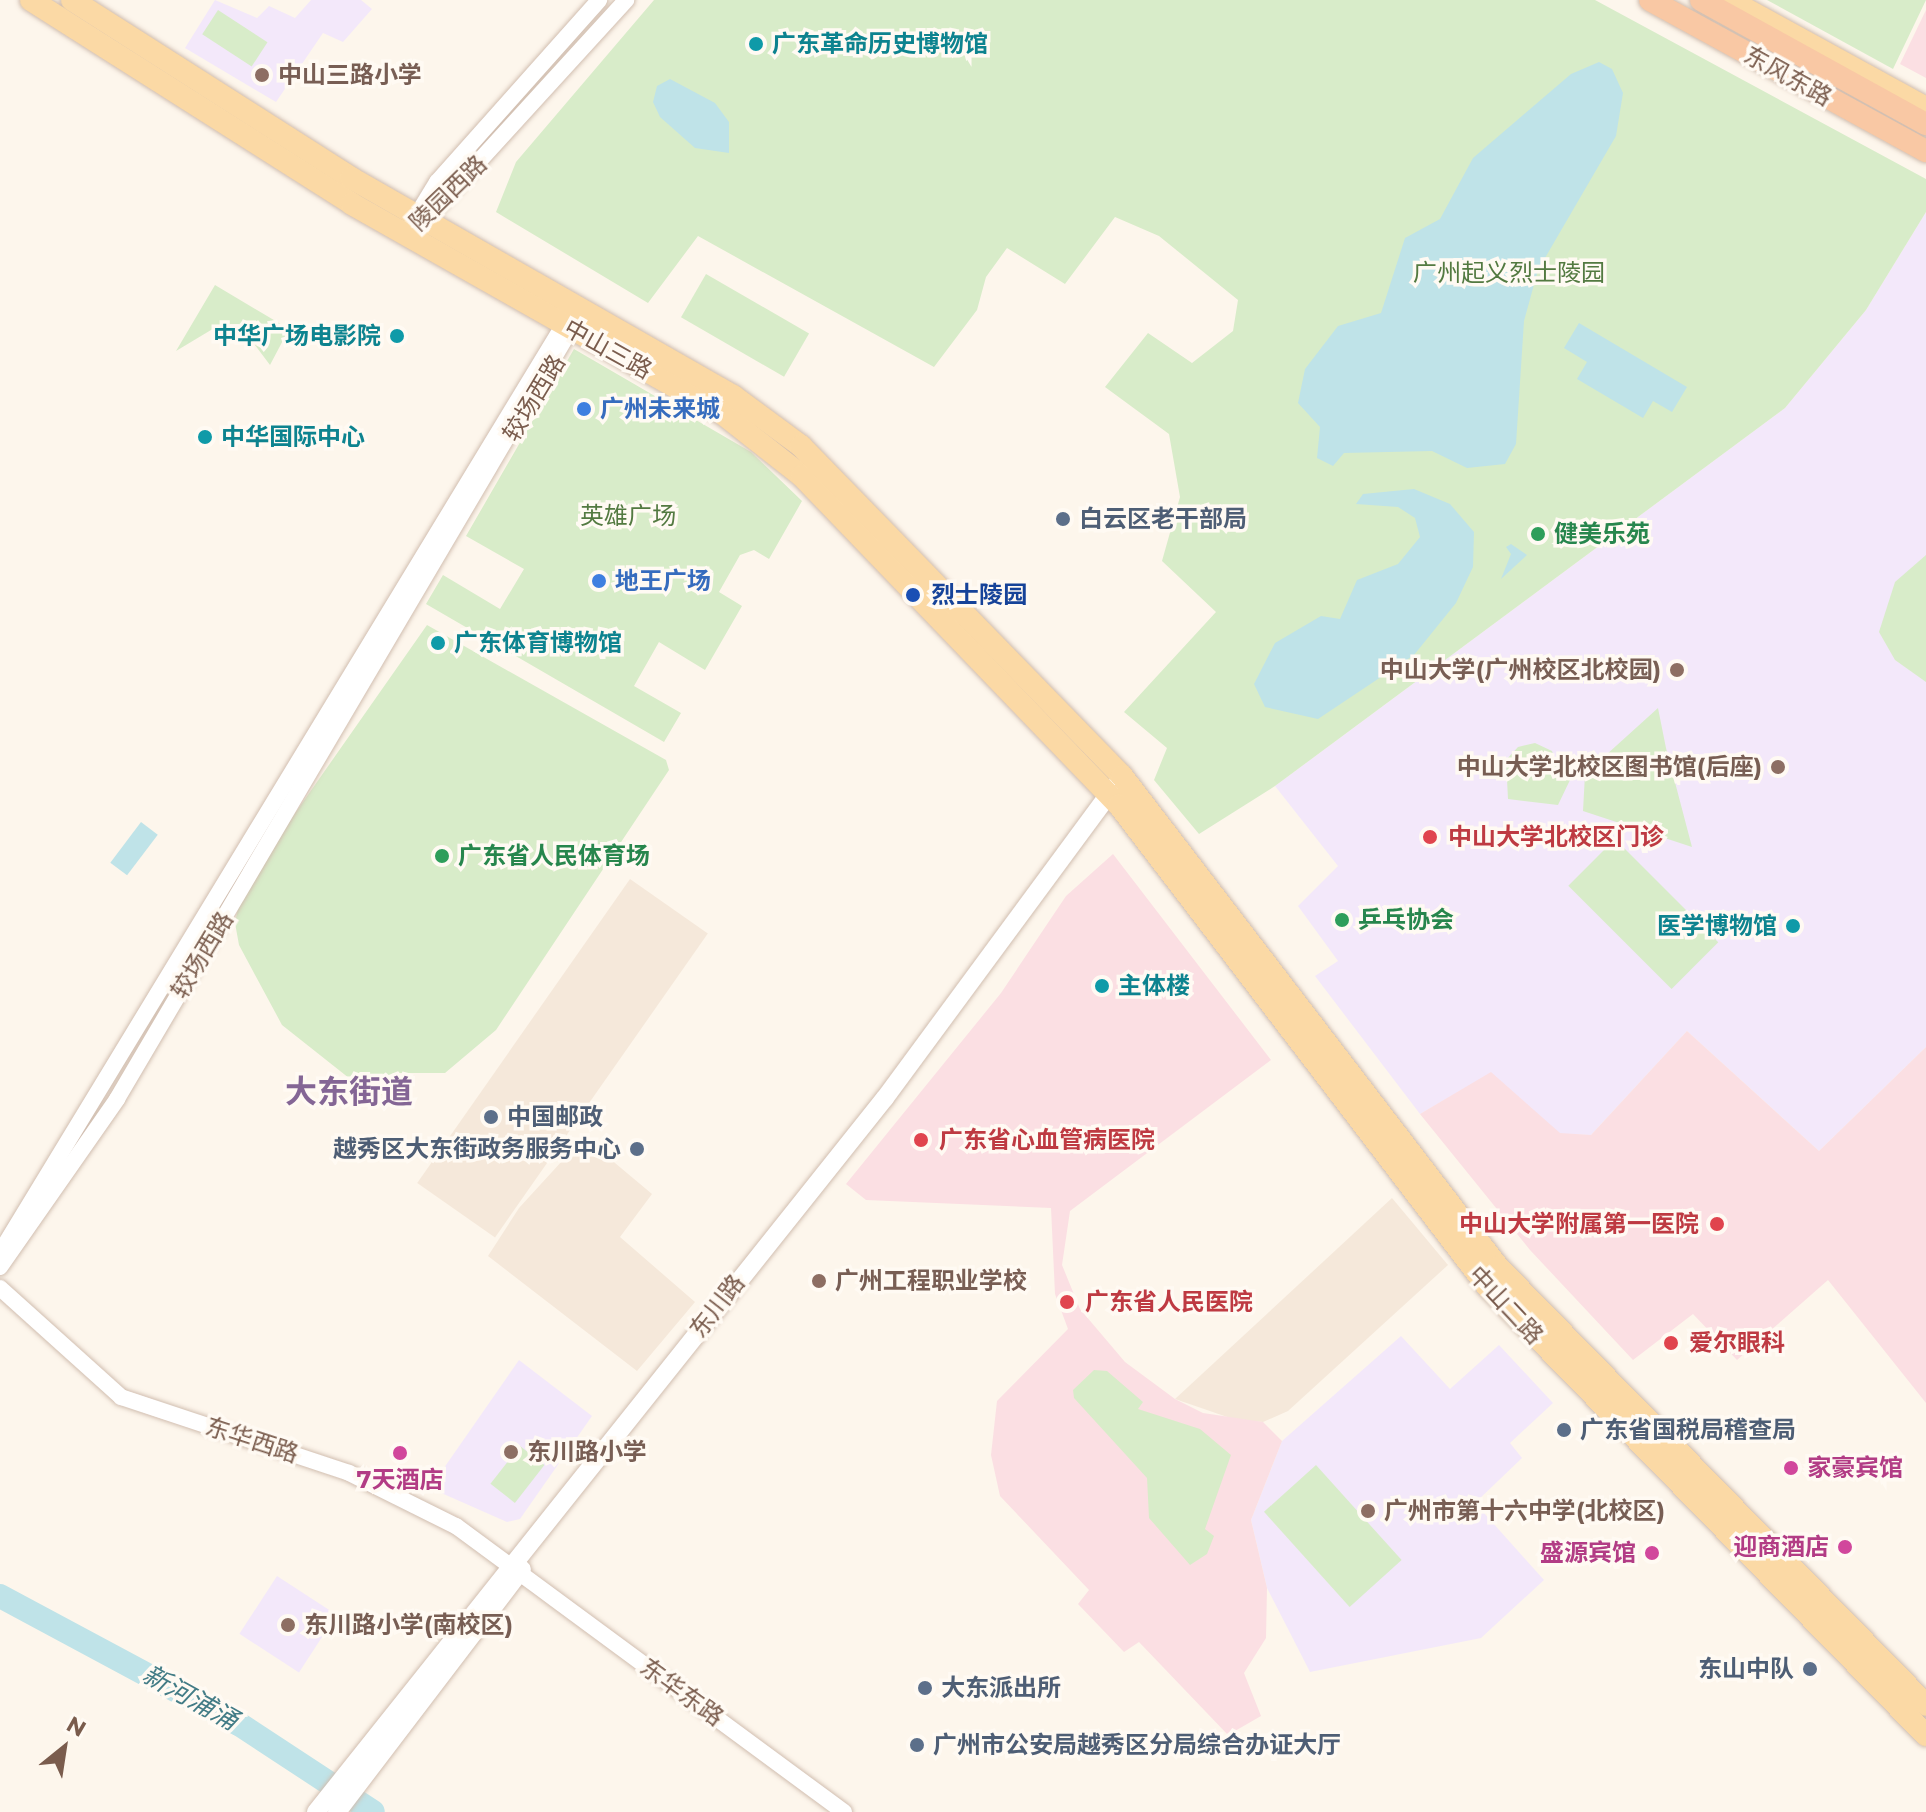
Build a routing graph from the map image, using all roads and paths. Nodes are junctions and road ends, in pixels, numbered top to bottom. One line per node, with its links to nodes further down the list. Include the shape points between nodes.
1 (31, 0): 12 (main road, 中山三路)
2 (72, 0): 11 (main road, 中山三路)
3 (599, 0): 11 (street, 陵园西路)
4 (626, 0): 11 (street, 陵园西路)
5 (1650, 0): 10 (highway, 东风东路)
6 (1701, 0): 9 (highway)
7 (1729, 0): 8 (main road, 东风东路)
8 (1926, 108)
9 (1926, 124)
10 (1926, 151)
11 (421, 218): 12 (street, 陵园西路); 13 (main road, 中山三路)
12 (407, 236): 14 (main road, 中山三路)
13 (579, 307): 14 (street, 较场西路); 15 (main road, 中山三路, via 795,440)
14 (568, 327): 15 (main road, 中山三路, via 779,455); 17 (street, 较场西路); 18 (street, 较场西路, via 117,1099)
15 (1116, 785): 16 (main road, 中山二路); 20 (main road, 东川路, via 895,1086)
16 (1443, 1216): 21 (main road, 中山二路); 22 (main road, 中山二路, via 1563,1366)
17 (0, 1253)
18 (0, 1267)
19 (0, 1288): 20 (street, 东华西路, via 80,1368 121,1397 349,1473)
20 (518, 1566): 23 (main road, 东川路); 24 (street, 东华东路)
21 (1926, 1705)
22 (1926, 1735)
23 (325, 1810)
24 (844, 1812)

